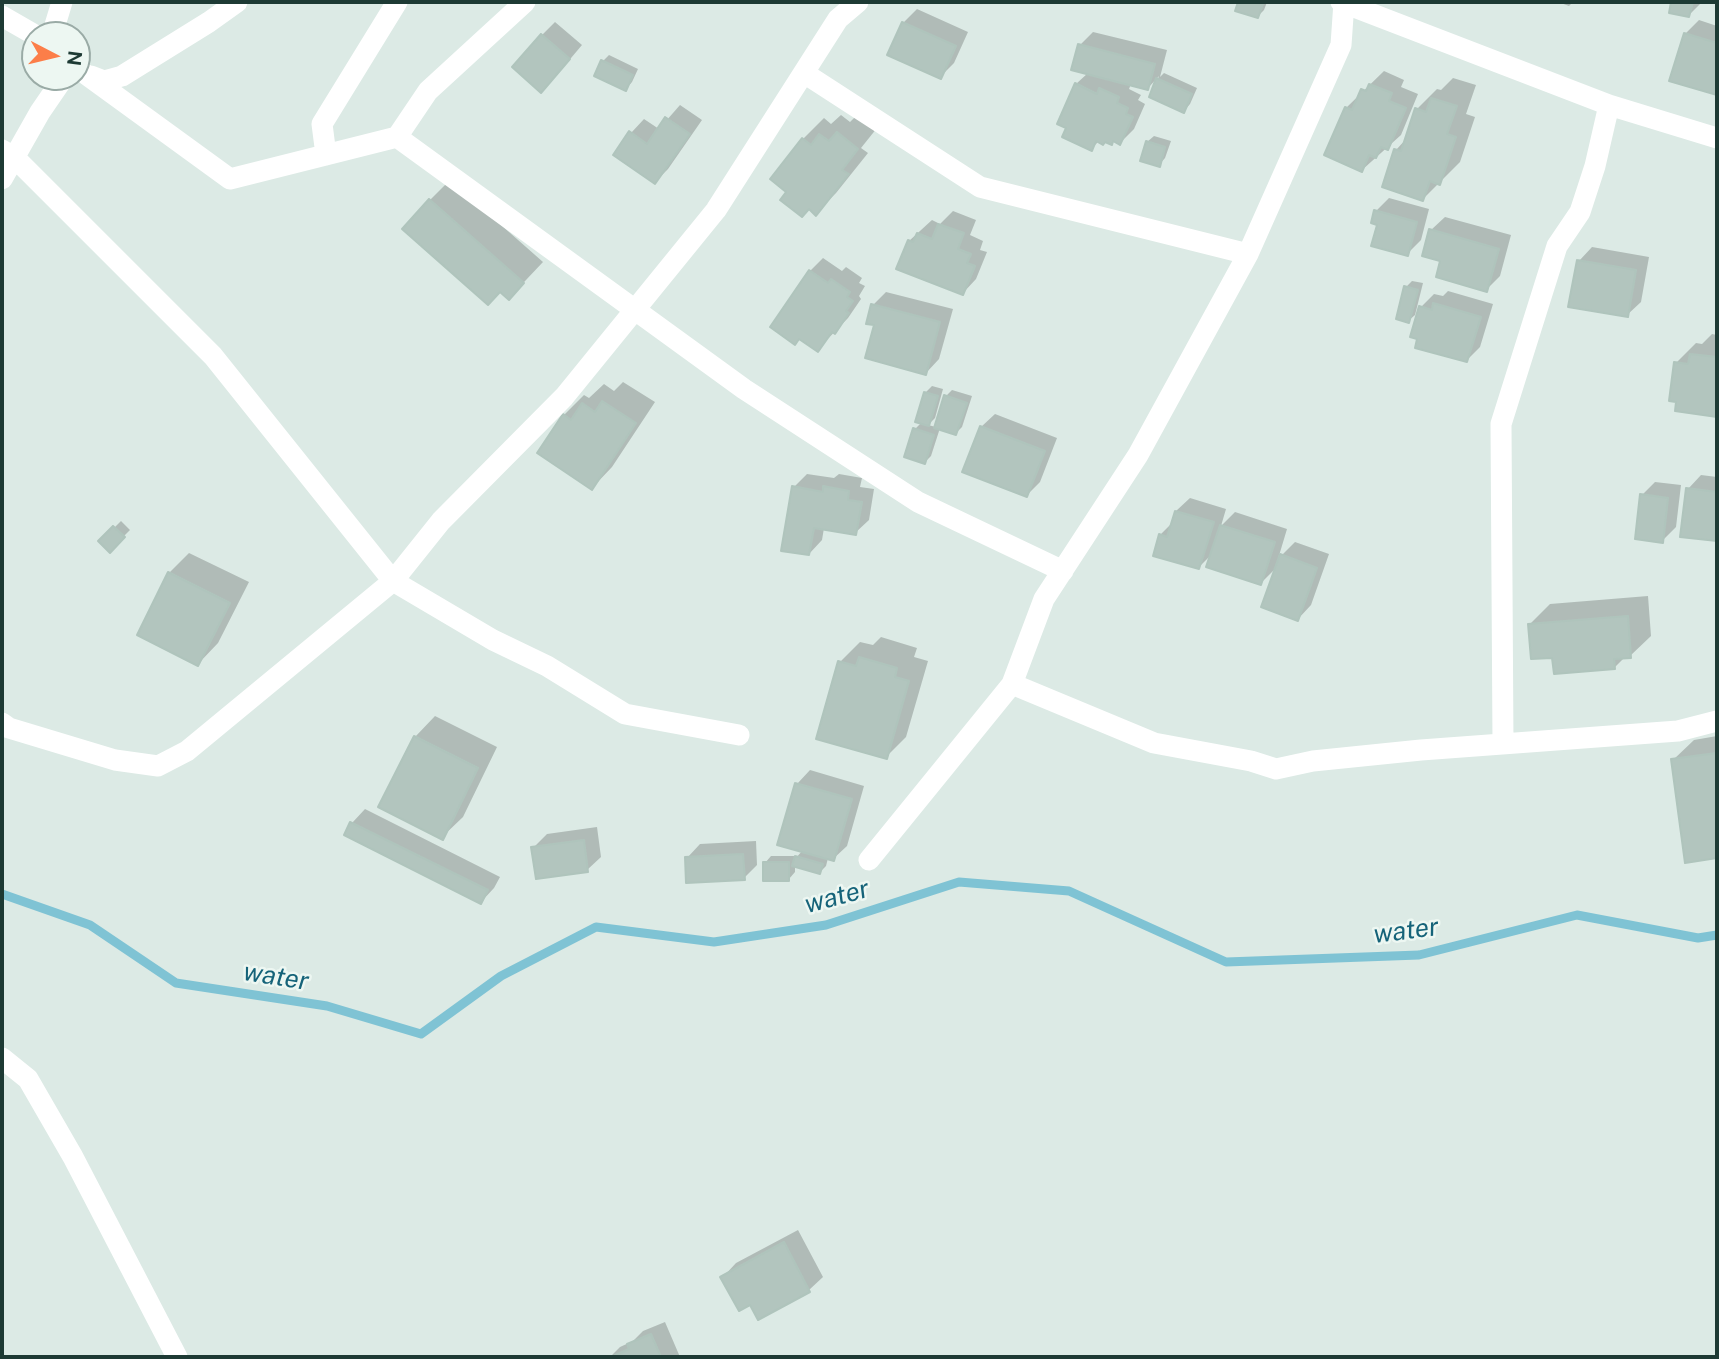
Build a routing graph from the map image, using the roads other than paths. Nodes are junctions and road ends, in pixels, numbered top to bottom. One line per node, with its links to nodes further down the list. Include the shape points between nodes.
1 (62, 2): 8 (street)
2 (237, 2): 11 (street, via 122,76 104,81)
3 (397, 2): 18 (street, via 322,124)
4 (525, 2): 15 (street, via 428,91)
5 (858, 2): 10 (street, via 838,19)
6 (1342, 2): 14 (street); 20 (street, via 1341,45)
7 (2, 16): 9 (street)
8 (56, 21)
9 (21, 27)
10 (804, 73): 20 (street, via 980,187); 21 (street, via 716,210)
11 (91, 75)
12 (91, 78): 18 (street, via 230,179)
13 (54, 91): 17 (street)
14 (1609, 105): 16 (street); 28 (street, via 1580,212 1557,246 1501,424)
15 (397, 137): 18 (street); 21 (street)
16 (1717, 138)
17 (8, 154): 19 (street); 23 (street, via 213,356)
18 (327, 155)
19 (2, 179)
20 (1248, 254): 22 (street, via 1138,455)
21 (635, 310): 22 (street, via 744,389 918,502); 23 (street, via 564,397 441,521)
22 (1063, 570): 24 (street, via 1044,599)
23 (393, 580): 26 (street, via 187,751 158,766 115,760); 27 (street, via 625,714)
24 (1012, 684): 28 (street, via 1154,743 1276,769 1313,761); 29 (street)
25 (1717, 721): 28 (street, via 1678,731)
26 (2, 723)
27 (740, 735)
28 (1503, 744)
29 (869, 860)
30 (2, 1058): 31 (street, via 28,1079)
31 (177, 1357)

